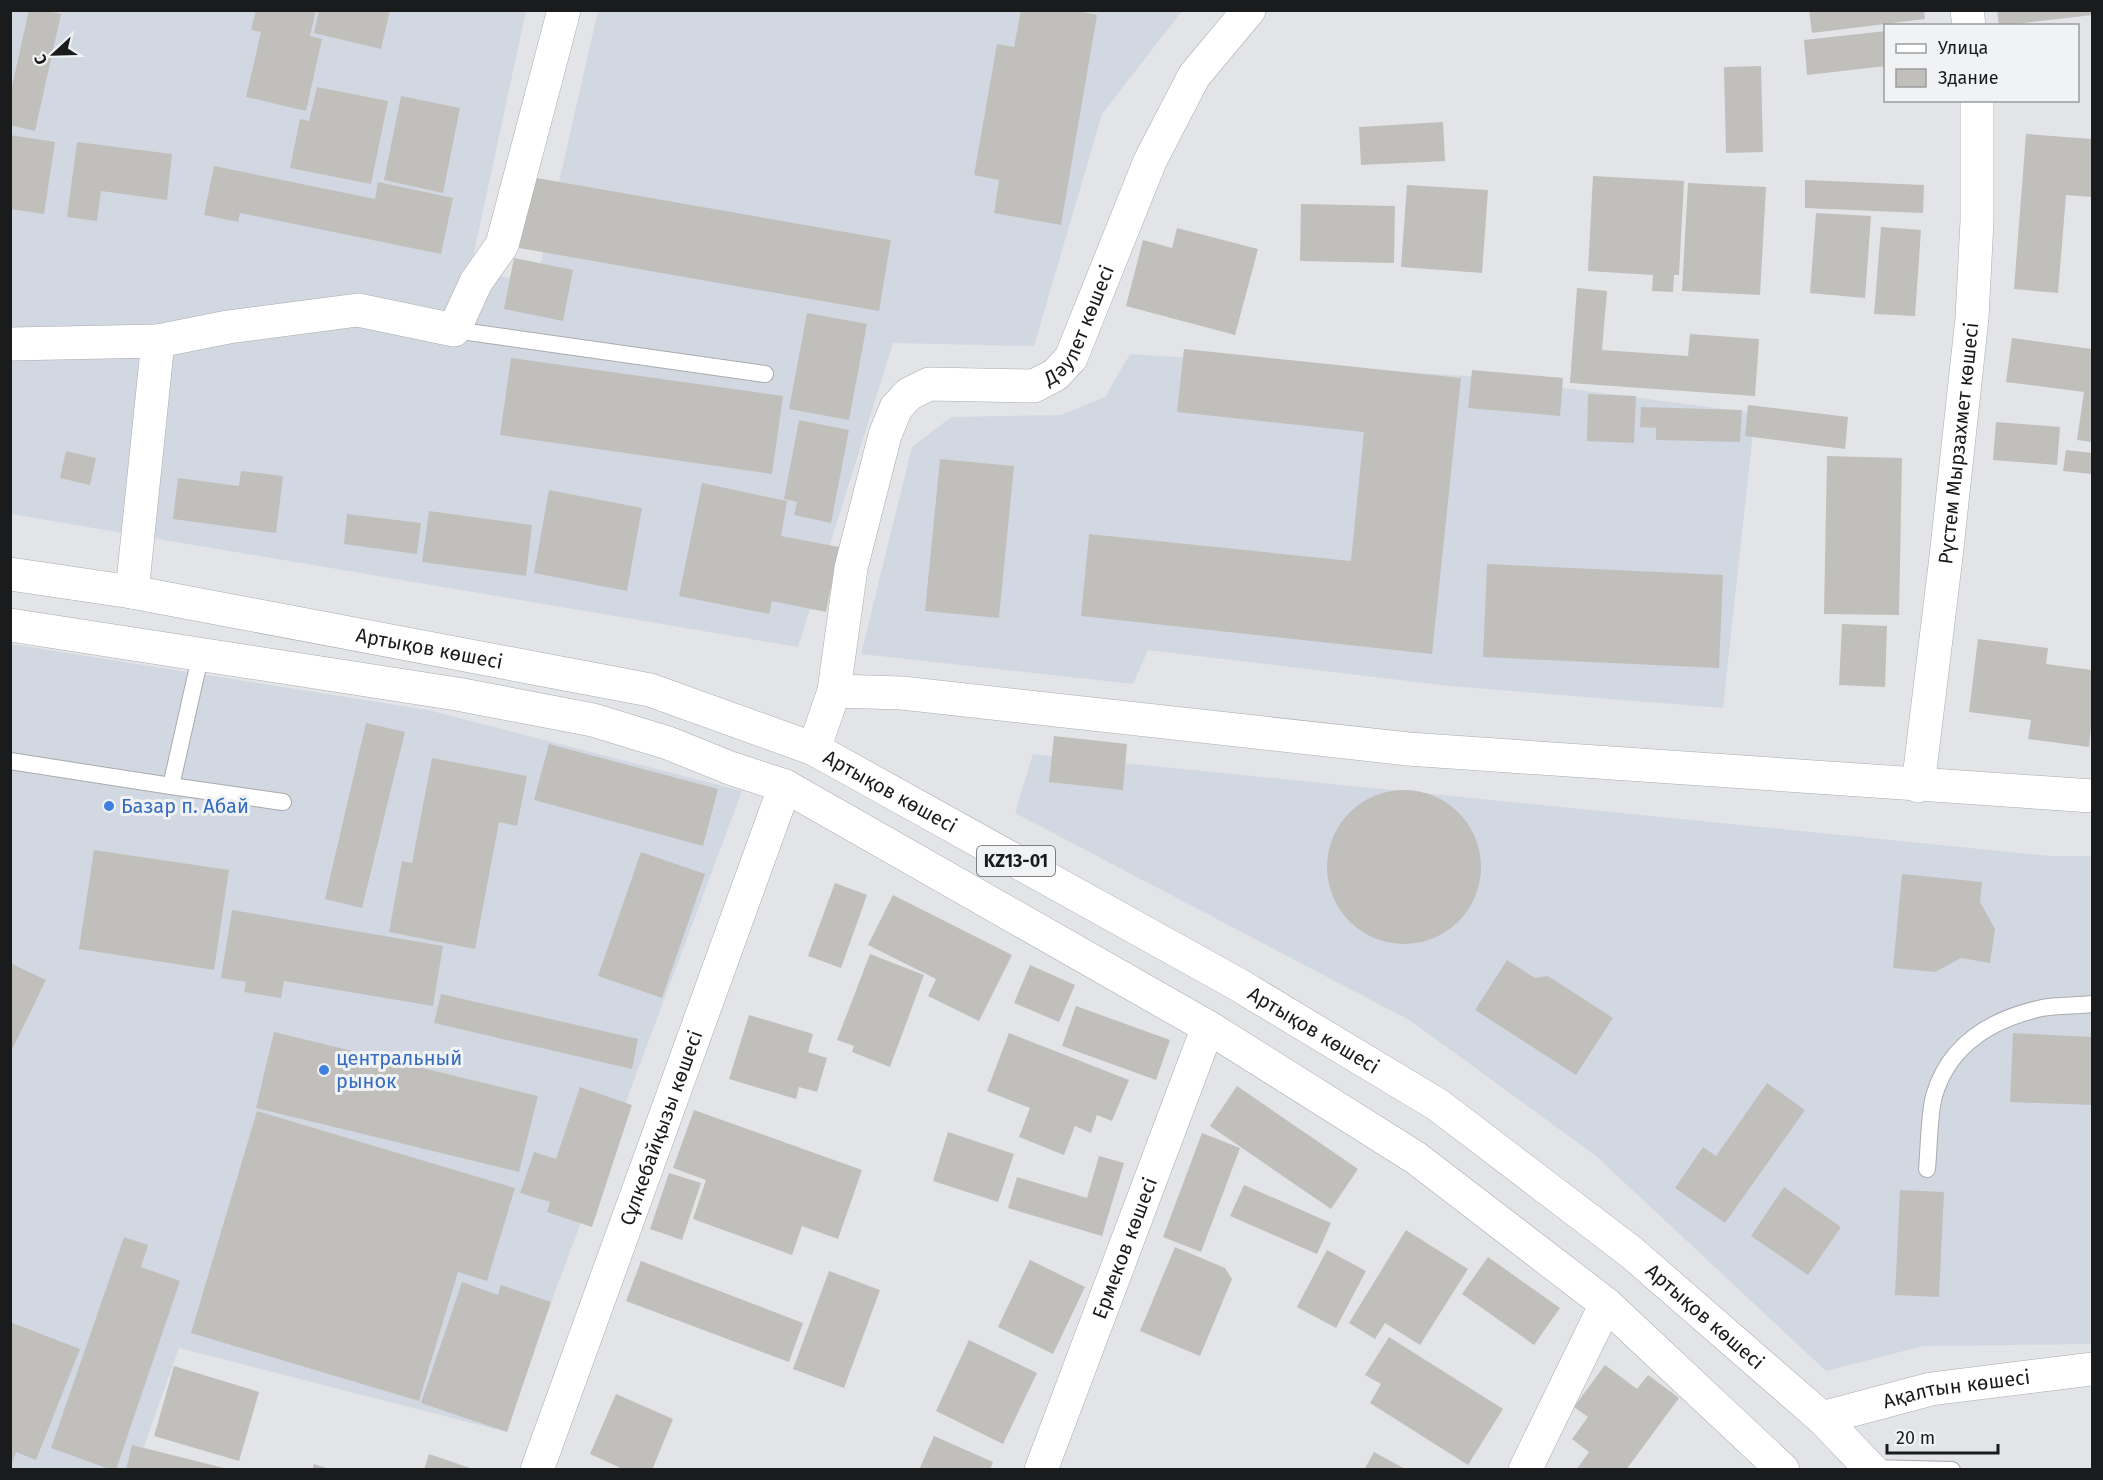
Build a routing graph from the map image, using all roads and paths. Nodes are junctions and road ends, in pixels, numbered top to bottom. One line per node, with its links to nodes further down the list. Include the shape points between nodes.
1 (564, 10): 4 (main road, via 502,245 476,282)
2 (1249, 10): 12 (main road, Дәулет көшесі, via 1194,76 1150,161 1071,358 1055,375 1034,386 929,384 909,394 896,408 885,435 851,568)
3 (1977, 102): 17 (main road, Рүстем Мырзахмет көшесі, via 1972,318)
4 (454, 330): 5 (main road, via 358,310 228,327); 7 (lane)
5 (158, 341): 6 (main road); 9 (main road)
6 (10, 344)
7 (765, 374)
8 (10, 574): 9 (main road, Артықов көшесі / KZ13-01)
9 (132, 592): 13 (main road, Артықов көшесі / KZ13-01, via 650,690)
10 (10, 625): 11 (main road)
11 (201, 653): 15 (lane); 16 (main road, via 593,720)
12 (834, 691): 13 (main road, Дәулет көшесі); 17 (main road, via 903,693 1408,749)
13 (814, 749): 25 (main road, Артықов көшесі / KZ13-01, via 1239,985 1438,1105 1631,1252)
14 (10, 761): 15 (lane)
15 (171, 786): 19 (lane)
16 (785, 786): 21 (main road); 27 (main road, Сұлкебайқызы көшесі)
17 (1918, 786): 18 (main road)
18 (2092, 796)
19 (283, 802)
20 (2092, 1004): 22 (lane, via 2044,1008 2006,1019 1975,1034 1948,1062 1934,1096)
21 (1208, 1027): 23 (main road, via 1416,1158); 28 (main road, Ермеков көшесі)
22 (1927, 1169)
23 (1606, 1304): 29 (main road); 30 (main road)
24 (2092, 1369): 25 (main road, Ақалтын көшесі, via 1931,1389)
25 (1822, 1418): 26 (main road, Артықов көшесі / KZ13-01)
26 (1871, 1469): 31 (lane)
27 (537, 1470)
28 (1041, 1470)
29 (1525, 1470)
30 (1783, 1470)
31 (1952, 1470)

